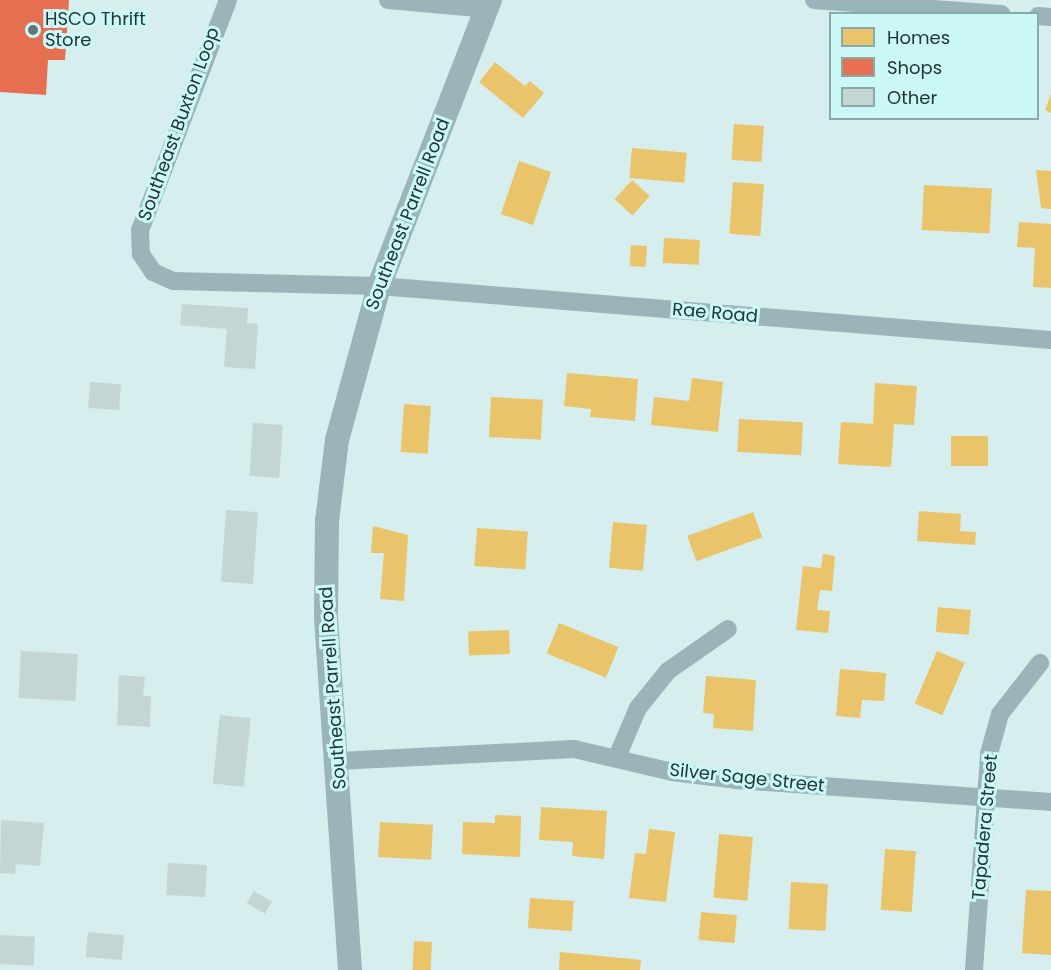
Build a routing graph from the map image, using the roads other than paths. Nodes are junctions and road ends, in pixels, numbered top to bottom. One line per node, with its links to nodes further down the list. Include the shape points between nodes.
1 (228, 0): 6 (street, Southeast Buxton Loop, via 140,230 141,254 153,272 173,281)
2 (388, 0): 4 (street)
3 (814, 0): 5 (street)
4 (488, 5): 6 (street, Southeast Parrell Road)
5 (974, 12)
6 (379, 286): 7 (street, Rae Road); 11 (street, Southeast Parrell Road, via 337,440 327,521 326,618)
7 (1051, 340)
8 (728, 629): 10 (street, via 668,671 638,708)
9 (1040, 663): 12 (street, Tapadera Street, via 1000,714)
10 (617, 757): 11 (street, Silver Sage Street, via 574,748); 12 (street, Silver Sage Street, via 672,772 736,780)
11 (338, 761): 14 (street, Southeast Parrell Road)
12 (986, 798): 13 (street, Silver Sage Street); 15 (street, Tapadera Street)
13 (1051, 802)
14 (350, 970)
15 (974, 970)

